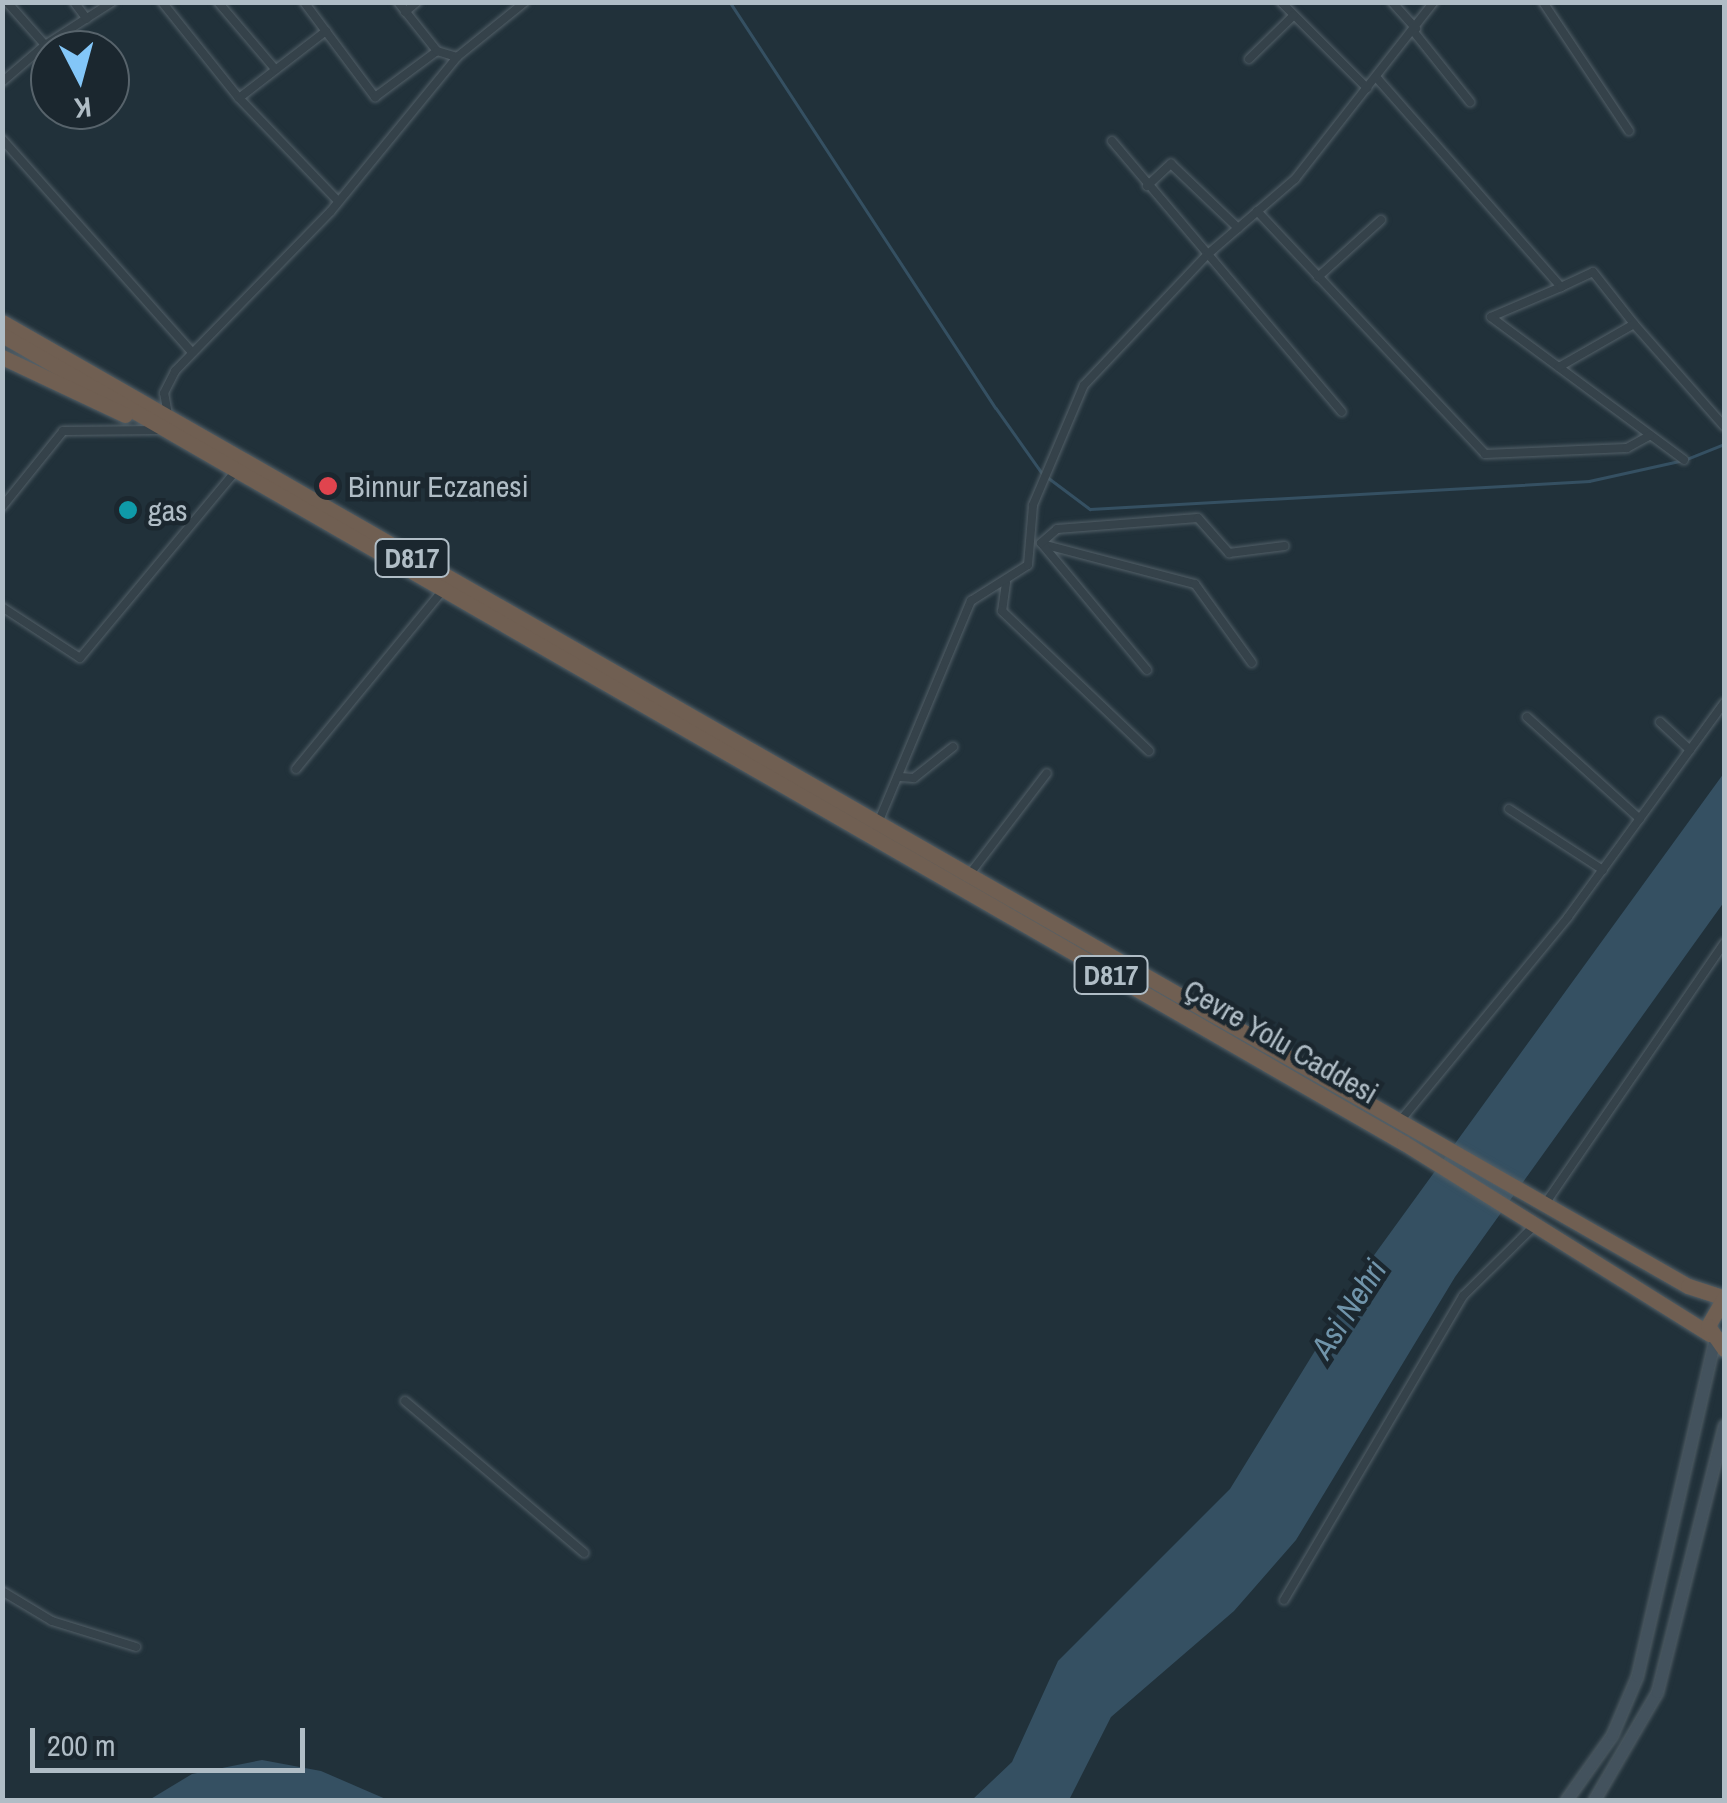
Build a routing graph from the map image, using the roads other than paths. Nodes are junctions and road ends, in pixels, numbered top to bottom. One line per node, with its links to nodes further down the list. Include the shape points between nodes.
1 (7, 2): 17 (street)
2 (74, 2): 16 (street)
3 (112, 2): 16 (street)
4 (162, 2): 29 (street)
5 (218, 2): 25 (street)
6 (304, 2): 20 (street)
7 (398, 2): 14 (street)
8 (417, 2): 14 (street)
9 (525, 2): 22 (street)
10 (1281, 2): 15 (street)
11 (1392, 2): 19 (street)
12 (1434, 2): 19 (street)
13 (1542, 2): 31 (street)
14 (405, 12): 21 (street)
15 (1294, 16): 24 (street); 28 (street)
16 (87, 19): 18 (street)
17 (31, 30)
18 (70, 30)
19 (1415, 30): 26 (street); 30 (street)
20 (326, 31): 21 (street, via 375,97); 25 (street)
21 (437, 51): 22 (street)
22 (457, 57): 35 (street)
23 (30, 59): 27 (street)
24 (1249, 59)
25 (275, 69): 29 (street)
26 (1376, 77): 28 (street); 41 (street)
27 (2, 82)
28 (1367, 88): 36 (street)
29 (240, 98): 35 (street)
30 (1470, 102)
31 (1629, 131)
32 (2, 139): 45 (street)
33 (1112, 141): 34 (street)
34 (1147, 186): 38 (street, via 1171,164); 39 (street)
35 (338, 201): 45 (street)
36 (1257, 211): 38 (street); 40 (street)
37 (1381, 220): 40 (street)
38 (1238, 228): 39 (street)
39 (1208, 254): 48 (street); 55 (street, via 1084,386)
40 (1318, 277): 51 (street, via 1485,454 1627,448)
41 (1561, 287): 43 (street, via 1593,272); 47 (street, via 1491,317)
42 (3, 322): 49 (highway, D817)
43 (1634, 324): 47 (street); 50 (street)
44 (2, 335): 49 (highway, D817)
45 (192, 352): 49 (street, via 164,393)
46 (2, 358): 49 (highway)
47 (1558, 367): 51 (street)
48 (1342, 412)
49 (168, 424): 53 (highway, D817); 54 (street, via 64,430); 72 (highway, D817)
50 (1724, 426)
51 (1650, 435): 52 (street)
52 (1684, 460)
53 (236, 470): 59 (highway, D817); 60 (street, via 80,658)
54 (2, 507)
55 (1028, 536): 56 (street); 58 (street, via 1028,565)
56 (1041, 543): 57 (street, via 1057,529 1198,518 1229,552); 61 (street, via 1195,584); 62 (street)
57 (1284, 546)
58 (1006, 583): 68 (street, via 1002,611); 71 (street, via 971,601)
59 (443, 590): 69 (street); 72 (highway, D817)
60 (2, 607)
61 (1252, 663)
62 (1147, 670)
63 (1724, 703): 67 (street)
64 (1528, 716): 74 (street)
65 (1660, 722): 67 (street)
66 (953, 747): 71 (street, via 914,778)
67 (1690, 750): 74 (street)
68 (1149, 752)
69 (296, 770)
70 (1048, 774): 77 (street)
71 (900, 777): 75 (street)
72 (819, 798): 75 (highway, Çevre Yolu Caddesi / D817); 81 (highway, Çevre Yolu Caddesi / D817)
73 (1509, 809): 76 (street)
74 (1640, 819): 76 (street)
75 (878, 824): 77 (highway, Çevre Yolu Caddesi / D817)
76 (1603, 870): 79 (street)
77 (969, 875): 79 (highway, Çevre Yolu Caddesi / D817)
78 (1724, 943): 80 (street)
79 (1406, 1124): 80 (highway, Çevre Yolu Caddesi / D817)
80 (1542, 1199): 82 (highway, Çevre Yolu Caddesi / D817)
81 (1529, 1220): 83 (highway, Çevre Yolu Caddesi / D817); 88 (street, via 1463,1296)
82 (1724, 1298): 83 (highway, Çevre Yolu Caddesi / D817, via 1709,1317)
83 (1716, 1342): 90 (street, via 1638,1676 1612,1736)
84 (405, 1401): 86 (street)
85 (1724, 1425): 91 (street, via 1657,1692)
86 (584, 1553)
87 (2, 1591): 89 (street, via 52,1621)
88 (1284, 1600)
89 (136, 1646)
90 (1566, 1800)
91 (1594, 1800)

